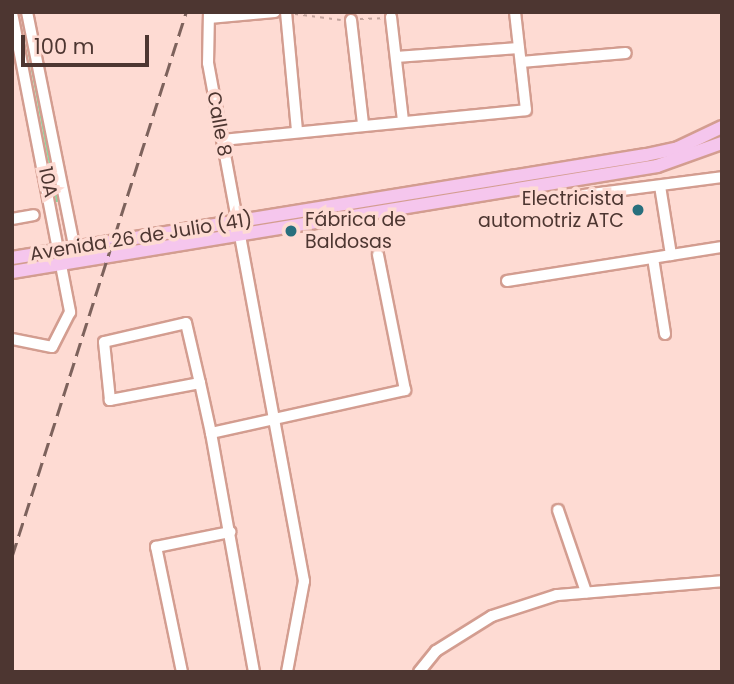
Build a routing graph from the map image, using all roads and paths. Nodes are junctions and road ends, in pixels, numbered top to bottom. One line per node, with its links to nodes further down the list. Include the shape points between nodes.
1 (27, 12): 26 (street, 10A)
2 (275, 12): 6 (street)
3 (288, 12): 8 (path, via 327,21); 16 (street)
4 (515, 12): 9 (street)
5 (12, 13): 26 (street, 10A)
6 (209, 15): 17 (street, Calle 8, via 208,64)
7 (391, 17): 8 (path); 11 (street)
8 (351, 20): 14 (street)
9 (519, 48): 11 (street); 12 (street)
10 (626, 53): 12 (street)
11 (396, 57): 13 (street)
12 (520, 62): 13 (street, via 526,110)
13 (403, 121): 14 (street)
14 (363, 124): 16 (street)
15 (722, 127): 24 (main road, Avenida 26 de Julio (41), via 678,148 646,155)
16 (297, 131): 17 (street)
17 (222, 140): 24 (street, Calle 8)
18 (722, 143): 24 (main road, Avenida 26 de Julio (41), via 657,166)
19 (722, 177): 20 (street)
20 (660, 186): 21 (street); 28 (street)
21 (584, 195)
22 (34, 215): 23 (street)
23 (12, 219)
24 (238, 229): 26 (main road, Avenida 26 de Julio (41)); 31 (main road, Avenida 26 de Julio (41)); 37 (street, Calle 8)
25 (722, 247): 28 (street)
26 (68, 249): 29 (main road, Avenida 26 de Julio (41)); 31 (street, 10A)
27 (379, 255): 37 (street, via 405,390)
28 (671, 255): 30 (street)
29 (12, 258)
30 (653, 258): 33 (street); 34 (street)
31 (71, 262): 32 (main road, Avenida 26 de Julio (41)); 35 (street, 10A, via 70,312 52,347)
32 (12, 271)
33 (507, 281)
34 (665, 334)
35 (12, 338)
36 (200, 383): 36 (street, via 186,323 104,342 110,400); 38 (street)
37 (274, 419): 38 (street); 45 (street, Calle 8, via 304,581)
38 (211, 432): 40 (street)
39 (558, 510): 42 (street)
40 (230, 531): 43 (street, via 156,547); 44 (street)
41 (722, 581): 42 (street)
42 (586, 592): 46 (street, via 557,595 492,616 436,651)
43 (182, 672)
44 (254, 672)
45 (287, 672)
46 (419, 672)

